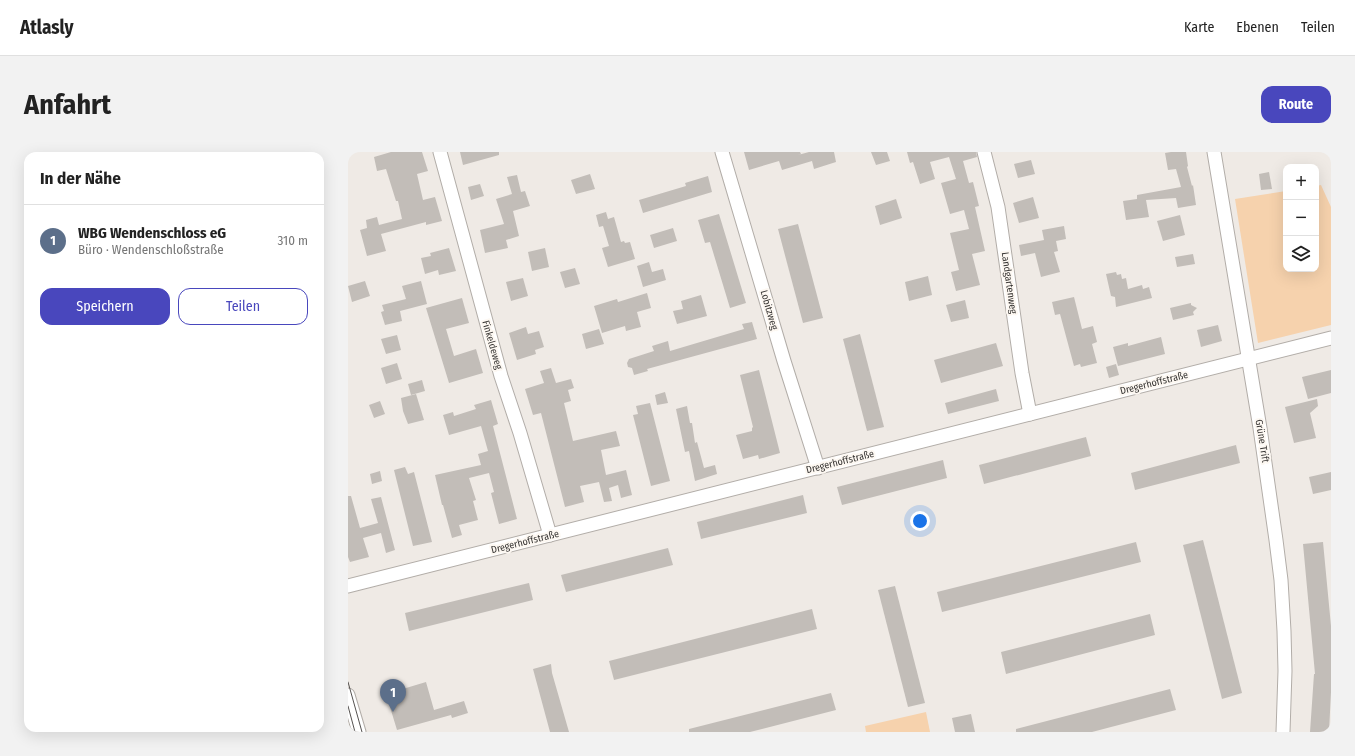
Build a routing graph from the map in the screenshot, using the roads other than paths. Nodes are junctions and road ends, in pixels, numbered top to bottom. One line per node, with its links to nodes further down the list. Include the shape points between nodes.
1 (440, 152): 9 (street, Finkeldeweg, via 501,376)
2 (722, 152): 8 (street, Lobitzweg)
3 (984, 152): 7 (street, Landgartenweg, via 998,207)
4 (1214, 152): 6 (street, Grüne Trift)
5 (1331, 338): 6 (street, Dregerhoffstraße)
6 (1248, 359): 7 (street, Dregerhoffstraße); 13 (street, Grüne Trift, via 1264,451 1281,580 1285,671)
7 (1030, 414): 8 (street, Dregerhoffstraße)
8 (818, 468): 9 (street, Dregerhoffstraße)
9 (550, 535): 10 (street, Dregerhoffstraße)
10 (348, 586)
11 (348, 695): 12 (street)
12 (359, 732)
13 (1283, 732)

